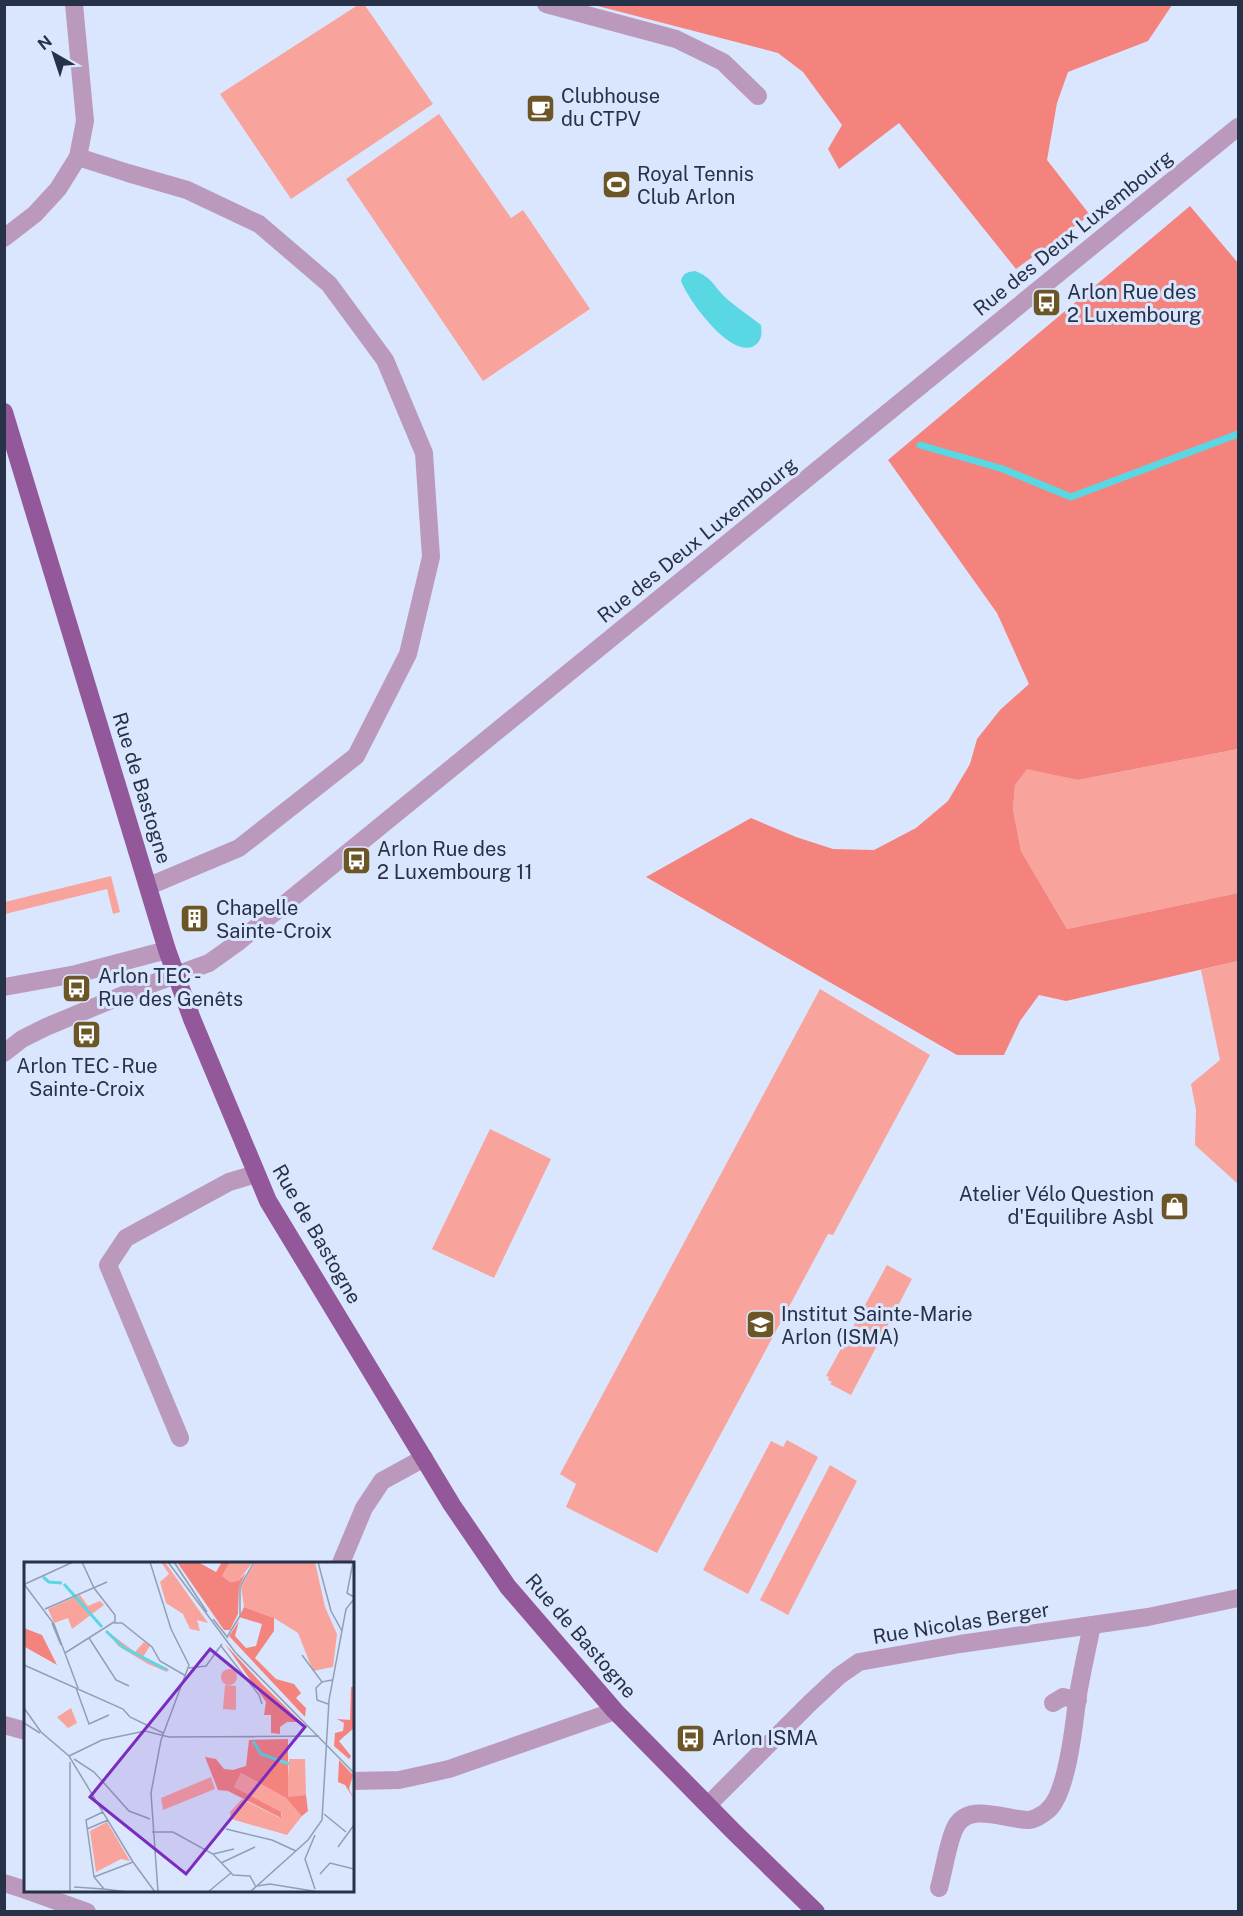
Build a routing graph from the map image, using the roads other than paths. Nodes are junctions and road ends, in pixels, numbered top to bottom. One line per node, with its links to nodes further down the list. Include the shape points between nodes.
1 (74, 4): 5 (street, via 85,121)
2 (546, 4): 3 (street, via 676,39 723,62)
3 (758, 96)
4 (1239, 127): 10 (street, Rue des Deux Luxembourg, via 237,943 209,963)
5 (78, 157): 6 (street, via 58,189 35,214); 8 (street, via 187,189 259,224 329,284 385,360 424,453 431,557 408,654 356,756 239,848)
6 (4, 238)
7 (4, 412): 8 (main road, Rue de Bastogne)
8 (149, 886): 9 (main road, Rue de Bastogne)
9 (167, 950): 10 (main road, Rue de Bastogne); 11 (street, via 76,974)
10 (176, 976): 12 (street, Rue des Deux Luxembourg, via 46,1027); 13 (main road, Rue de Bastogne)
11 (4, 987)
12 (4, 1053)
13 (256, 1174): 14 (street, via 229,1182 126,1238 108,1265); 15 (main road, Rue de Bastogne, via 268,1201)
14 (180, 1438)
15 (424, 1458): 16 (street, via 382,1481 364,1508); 21 (main road, Rue de Bastogne, via 508,1587)
16 (341, 1562)
17 (1239, 1598): 18 (street, Rue Nicolas Berger)
18 (1092, 1624): 19 (street); 25 (street, Rue Nicolas Berger, via 859,1662 817,1696)
19 (1078, 1700): 20 (street, via 1063,1697); 27 (street, via 1058,1798 1031,1820 988,1814 962,1818 954,1829)
20 (1053, 1703)
21 (615, 1711): 24 (street, via 449,1769 399,1780); 25 (main road, Rue de Bastogne)
22 (4, 1725): 23 (street)
23 (24, 1730)
24 (354, 1781)
25 (708, 1805): 31 (main road, Rue de Bastogne)
26 (4, 1883): 28 (street)
27 (939, 1888)
28 (24, 1889)
29 (32, 1892): 30 (street)
30 (87, 1911)
31 (816, 1911)

